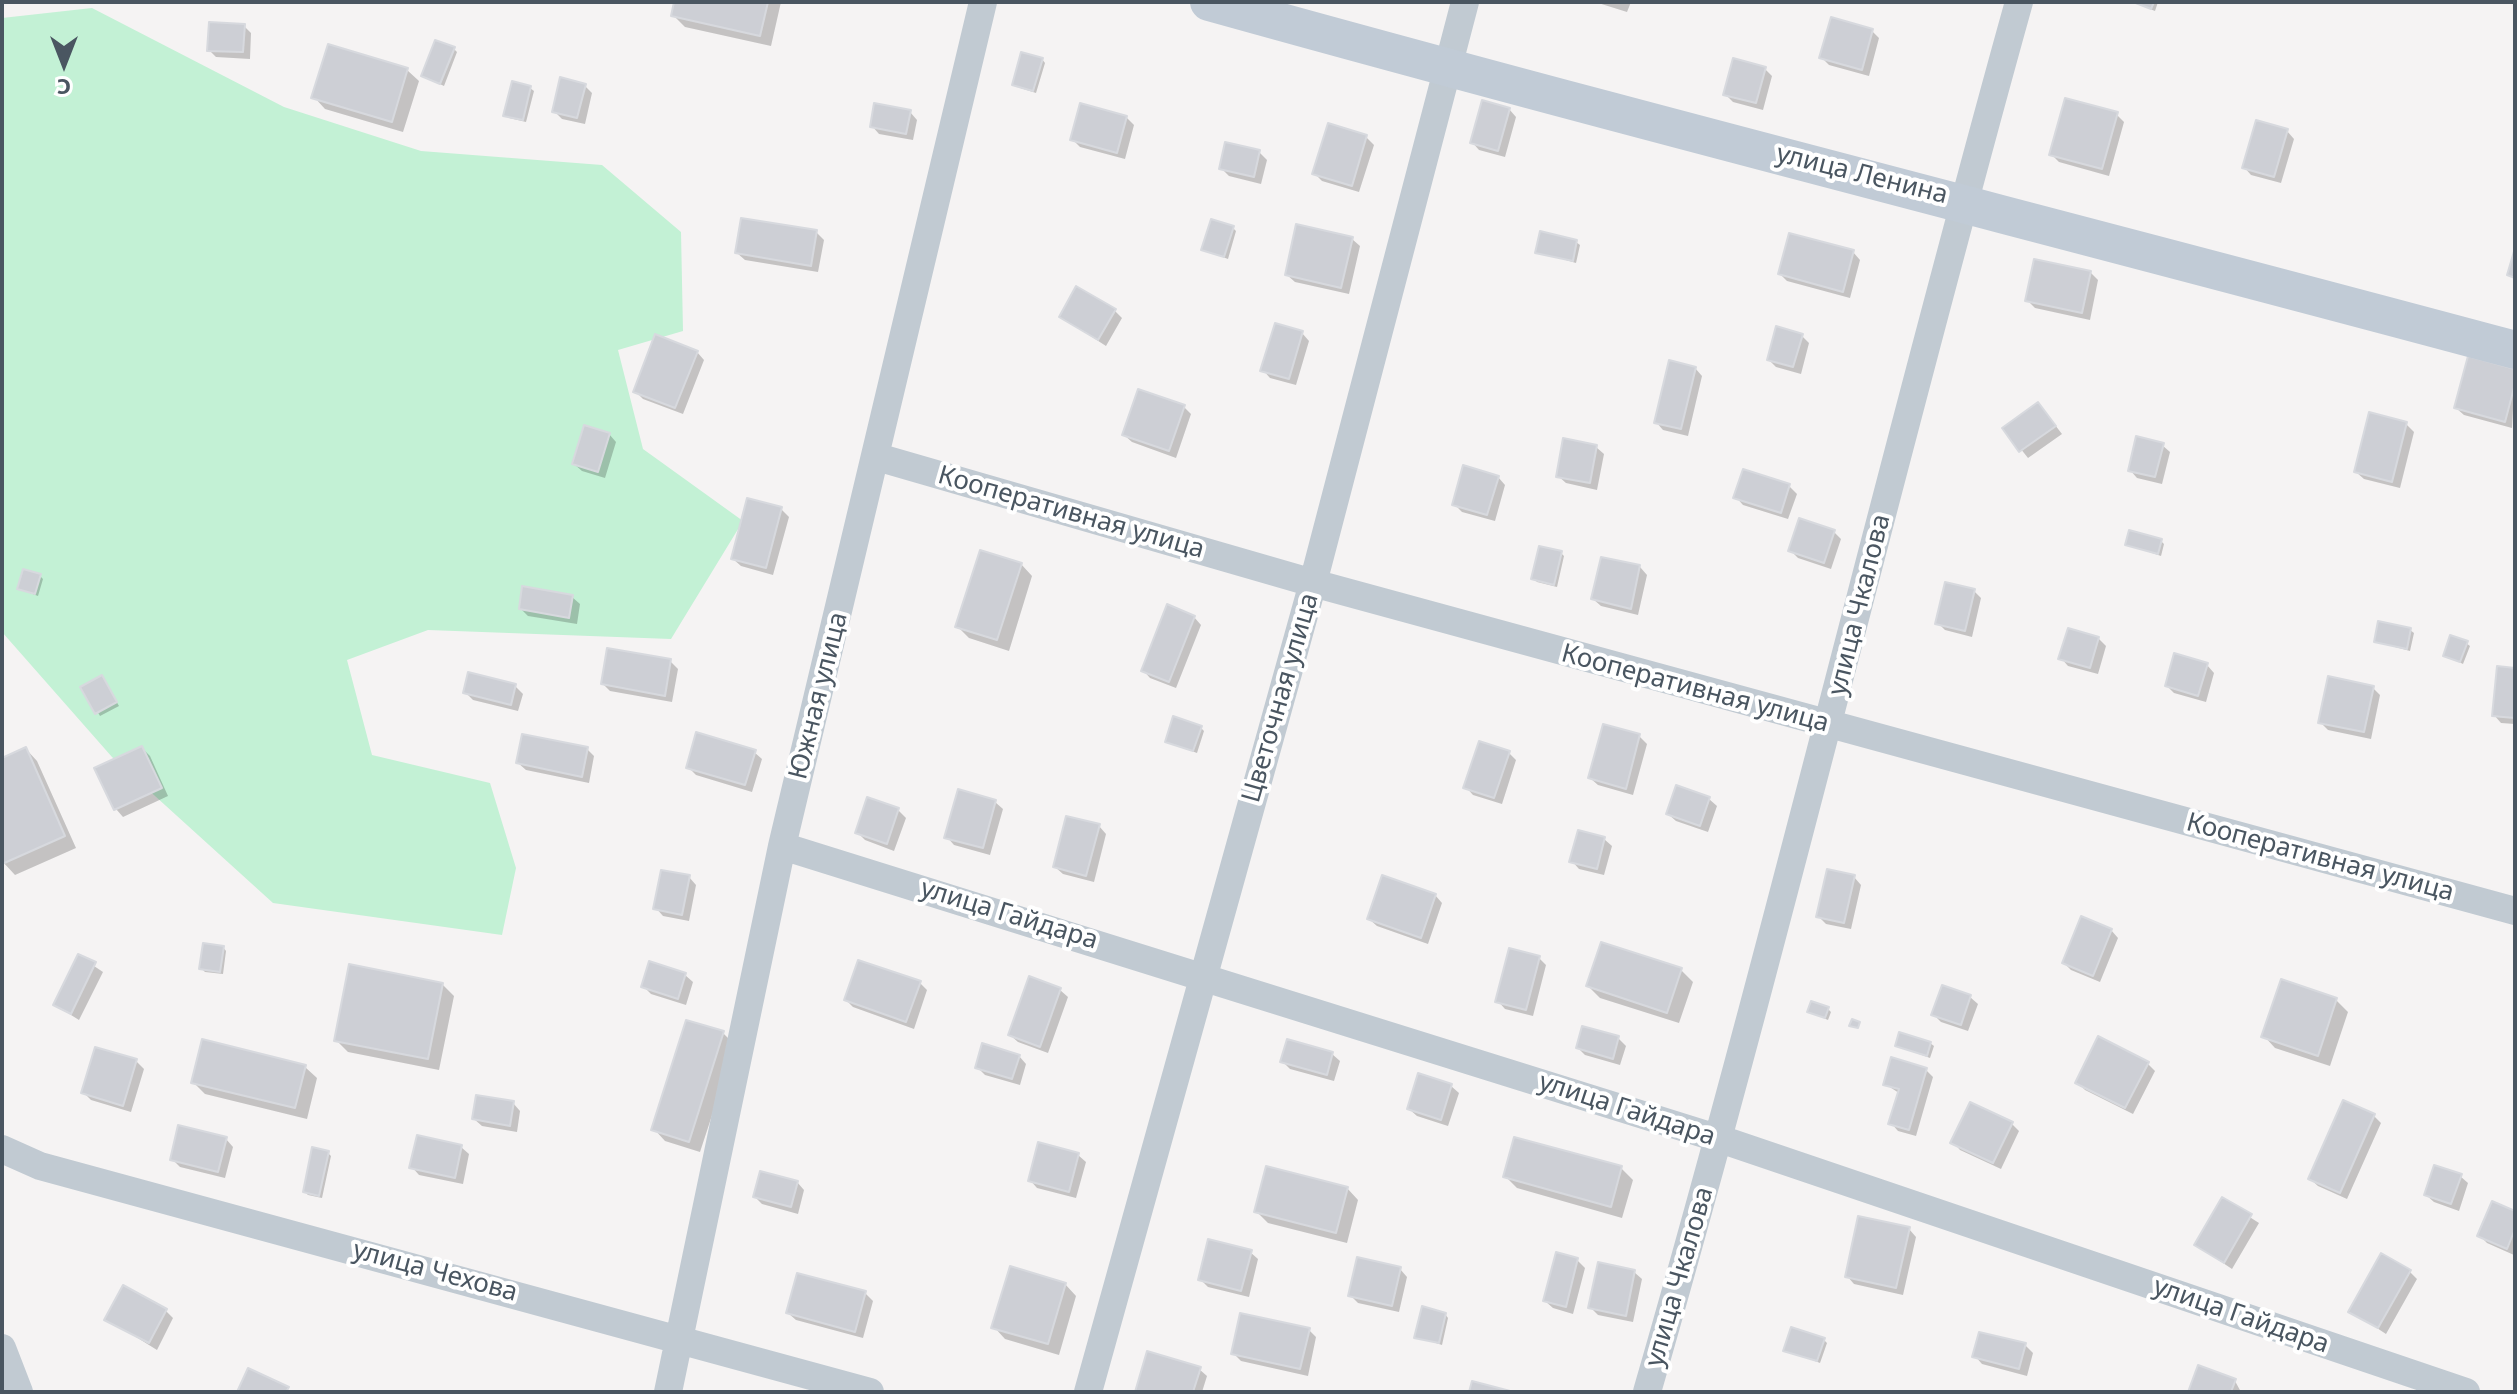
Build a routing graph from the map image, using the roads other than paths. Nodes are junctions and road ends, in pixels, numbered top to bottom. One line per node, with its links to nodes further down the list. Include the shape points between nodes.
1 (983, 2): 8 (street, Южная улица)
2 (1209, 2): 5 (street, улица Ленина)
3 (1465, 2): 5 (street, Цветочная улица)
4 (2019, 2): 6 (street, улица Чкалова)
5 (1447, 68): 6 (street, улица Ленина); 9 (street, Цветочная улица)
6 (1963, 201): 7 (street, улица Ленина); 10 (street, улица Чкалова)
7 (2515, 350)
8 (877, 457): 9 (street, Кооперативная улица); 11 (street, Южная улица)
9 (1313, 583): 10 (street, Кооперативная улица); 13 (street, Цветочная улица)
10 (1829, 726): 12 (street, Кооперативная улица); 14 (street, улица Чкалова)
11 (782, 846): 13 (street, улица Гайдара); 16 (street, Южная улица)
12 (2515, 911)
13 (1204, 975): 14 (street, улица Гайдара); 21 (street, Цветочная улица)
14 (1720, 1139): 22 (street, улица Чкалова); 23 (street, улица Гайдара)
15 (2, 1149): 16 (street, улица Чехова, via 40,1166)
16 (681, 1338): 19 (street, Южная улица); 20 (street, улица Чехова)
17 (2, 1348): 18 (street)
18 (19, 1392)
19 (668, 1392)
20 (870, 1392)
21 (1088, 1392)
22 (1647, 1392)
23 (2466, 1392)

